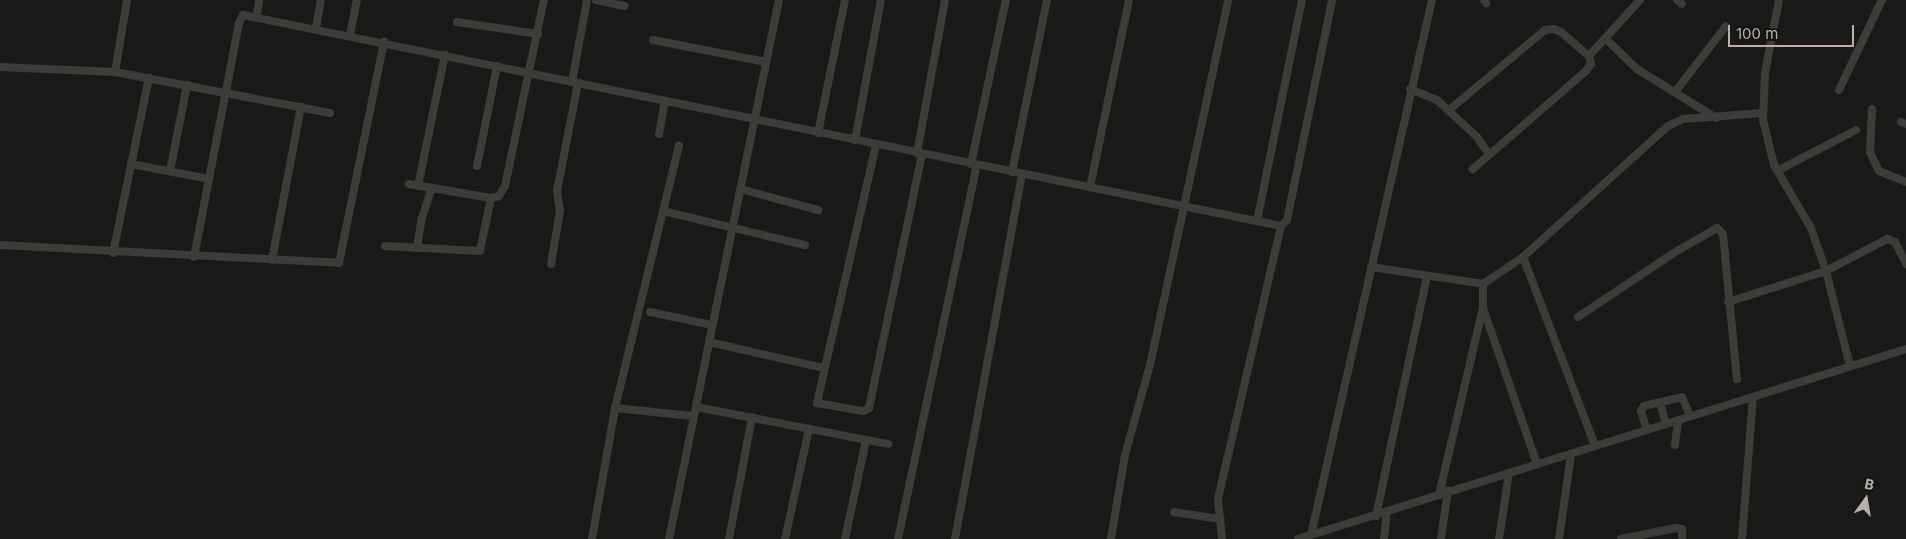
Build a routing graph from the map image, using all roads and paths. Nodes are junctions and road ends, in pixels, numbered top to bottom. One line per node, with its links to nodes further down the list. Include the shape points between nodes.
1 (127, 0): 37 (street)
2 (259, 0): 23 (street)
3 (321, 0): 26 (street)
4 (357, 0): 28 (street)
5 (544, 0): 27 (street)
6 (587, 0): 40 (street)
7 (596, 0): 22 (street)
8 (779, 0): 34 (street)
9 (845, 0): 55 (street)
10 (881, 0): 57 (street)
11 (945, 0): 60 (street)
12 (1006, 0): 63 (street)
13 (1047, 0): 68 (street)
14 (1129, 0): 74 (street)
15 (1228, 0): 78 (street)
16 (1302, 0): 81 (street)
17 (1332, 0): 82 (street, via 1287,220)
18 (1432, 0): 42 (street)
19 (1640, 0): 29 (street)
20 (1779, 0): 51 (street, via 1765,73)
21 (1882, 0): 43 (street)
22 (624, 6)
23 (256, 15): 26 (street); 44 (street, via 244,15 240,19)
24 (458, 22): 27 (street)
25 (1726, 26): 45 (street)
26 (316, 28): 28 (street)
27 (538, 34): 38 (street)
28 (350, 35): 31 (street)
29 (1606, 39): 33 (street); 45 (street, via 1637,69)
30 (653, 40): 34 (street)
31 (384, 42): 32 (street); 91 (street, via 339,263)
32 (445, 55): 35 (street); 73 (street)
33 (1590, 56): 49 (street, via 1561,32 1545,30); 61 (street, via 1591,64 1586,71)
34 (766, 62): 53 (street)
35 (497, 66): 38 (street); 64 (street)
36 (0, 67): 37 (street)
37 (115, 72): 39 (street)
38 (530, 73): 40 (street); 77 (street, via 505,186 499,196)
39 (149, 78): 41 (street); 62 (street)
40 (575, 82): 46 (street); 92 (street, via 557,192 560,211)
41 (187, 85): 44 (street); 66 (street)
42 (1410, 89): 49 (street, via 1437,100); 94 (street)
43 (1839, 90)
44 (225, 92): 47 (street); 70 (street)
45 (1676, 92): 52 (street)
46 (665, 101): 53 (street); 56 (street)
47 (301, 108): 50 (street); 91 (street)
48 (1872, 109): 71 (street, via 1870,152 1879,171)
49 (1449, 110): 61 (street)
50 (330, 113)
51 (1763, 113): 52 (street); 67 (street)
52 (1716, 118): 90 (street, via 1682,120 1668,126)
53 (755, 120): 55 (street); 76 (street)
54 (1856, 130): 67 (street)
55 (818, 132): 57 (street)
56 (659, 134)
57 (855, 140): 58 (street)
58 (876, 144): 60 (street); 106 (street)
59 (680, 146): 80 (street)
60 (919, 153): 63 (street); 106 (street, via 868,409 816,402)
61 (1490, 154): 65 (street)
62 (131, 164): 66 (street); 88 (street)
63 (974, 165): 68 (street); 138 (street)
64 (477, 166)
65 (1473, 169)
66 (170, 171): 70 (street)
67 (1777, 171): 95 (street, via 1811,228)
68 (1012, 172): 69 (street)
69 (1022, 174): 74 (street); 139 (street)
70 (209, 179): 89 (street)
71 (1906, 182)
72 (409, 184): 73 (street)
73 (418, 186): 75 (street)
74 (1090, 187): 78 (street)
75 (432, 188): 77 (street); 87 (street)
76 (740, 189): 79 (street); 83 (street)
77 (491, 198): 87 (street, via 480,251)
78 (1183, 206): 81 (street); 140 (street, via 1150,365 1125,455)
79 (818, 210)
80 (664, 211): 83 (street); 111 (street)
81 (1257, 221): 82 (street)
82 (1281, 226): 131 (street, via 1218,499)
83 (733, 227): 85 (street); 102 (street)
84 (0, 245): 88 (street)
85 (805, 245)
86 (385, 246): 87 (street)
87 (417, 248)
88 (113, 253): 89 (street)
89 (194, 256): 91 (street)
90 (1523, 257): 97 (street); 122 (street)
91 (272, 260)
92 (551, 264)
93 (1906, 264): 95 (street, via 1892,239)
94 (1371, 267): 96 (street); 132 (street)
95 (1826, 271): 98 (street); 105 (street)
96 (1427, 277): 97 (street); 130 (street)
97 (1483, 284): 99 (street)
98 (1728, 302): 101 (street, via 1723,234 1717,228 1672,254); 107 (street)
99 (1483, 308): 124 (street); 127 (street)
100 (650, 312): 102 (street)
101 (1578, 318)
102 (712, 325): 103 (street)
103 (709, 342): 106 (street); 110 (street)
104 (1906, 349): 105 (street)
105 (1850, 366): 108 (street)
106 (823, 368)
107 (1736, 379)
108 (1753, 397): 113 (street); 149 (street)
109 (1660, 402): 113 (street, via 1682,397); 116 (street); 118 (street, via 1642,408)
110 (696, 406): 112 (street); 114 (street)
111 (616, 408): 112 (street); 133 (street)
112 (693, 416): 134 (street)
113 (1690, 416): 115 (street)
114 (752, 417): 117 (street); 135 (street)
115 (1678, 420): 116 (street); 121 (street)
116 (1666, 424): 118 (street)
117 (809, 429): 119 (street); 136 (street)
118 (1647, 430): 122 (street)
119 (866, 440): 120 (street); 137 (street)
120 (888, 444)
121 (1675, 445)
122 (1595, 446): 123 (street)
123 (1571, 455): 124 (street); 146 (street)
124 (1537, 464): 125 (street)
125 (1509, 473): 126 (street); 145 (street)
126 (1448, 491): 127 (street); 144 (street)
127 (1439, 495): 129 (street)
128 (1174, 512): 131 (street)
129 (1388, 512): 130 (street); 143 (street)
130 (1376, 516): 132 (street)
131 (1220, 519): 141 (street)
132 (1314, 536): 142 (street)
133 (592, 539)
134 (670, 539)
135 (729, 539)
136 (785, 539)
137 (845, 539)
138 (898, 539)
139 (955, 539)
140 (1110, 539)
141 (1222, 539)
142 (1298, 539)
143 (1384, 539)
144 (1441, 539)
145 (1499, 539)
146 (1558, 539)
147 (1621, 539): 148 (street, via 1676,528 1682,529)
148 (1682, 539)
149 (1742, 539)

